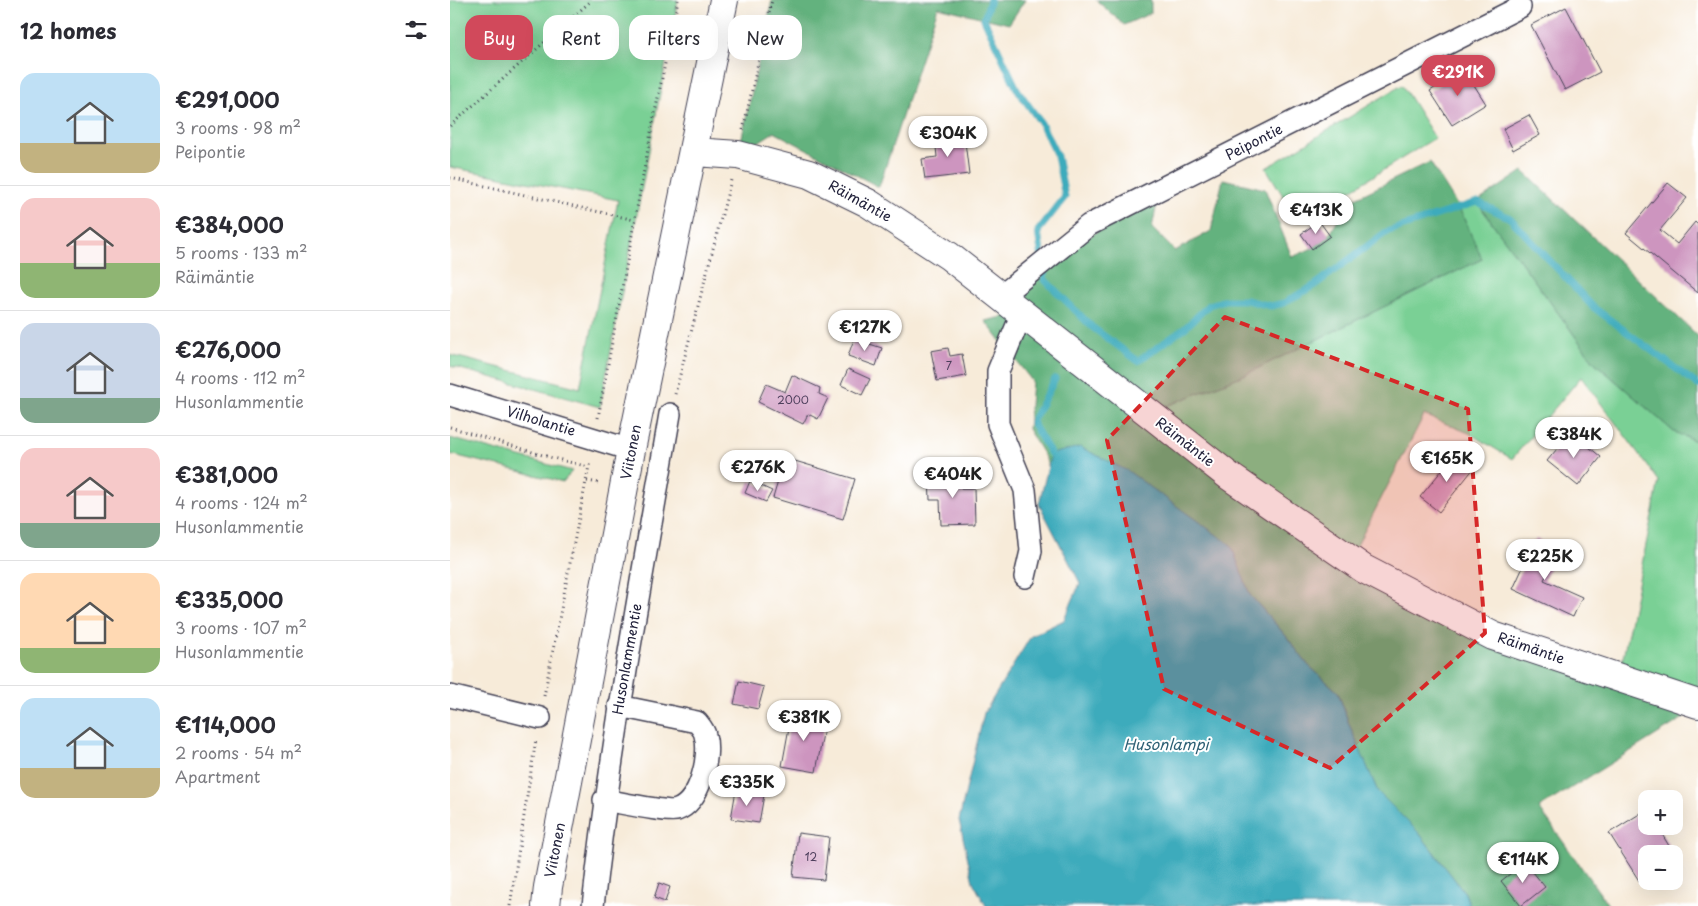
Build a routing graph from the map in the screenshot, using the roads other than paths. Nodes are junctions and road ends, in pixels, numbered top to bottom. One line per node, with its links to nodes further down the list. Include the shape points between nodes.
1 (724, 0): 3 (street, Viitonen)
2 (1520, 6): 4 (street, Peipontie, via 1089,225)
3 (694, 152): 4 (street, Räimäntie, via 738,155 809,174 868,202 949,256); 8 (street, Viitonen)
4 (1000, 296): 5 (street, Räimäntie)
5 (1022, 313): 9 (street, via 998,371 998,424 1025,490 1031,551); 11 (street, Räimäntie, via 1229,476 1364,569 1493,636)
6 (450, 395): 8 (street, Vilholantie)
7 (670, 414): 12 (street, Husonlammentie)
8 (631, 450): 15 (street, Viitonen)
9 (1025, 576)
10 (450, 696): 13 (street)
11 (1698, 704)
12 (619, 706): 14 (street, Husonlammentie); 14 (street, via 697,722 705,733 707,747 700,784 688,804 676,811)
13 (540, 718)
14 (604, 800): 16 (street, Husonlammentie)
15 (546, 906)
16 (593, 906)

